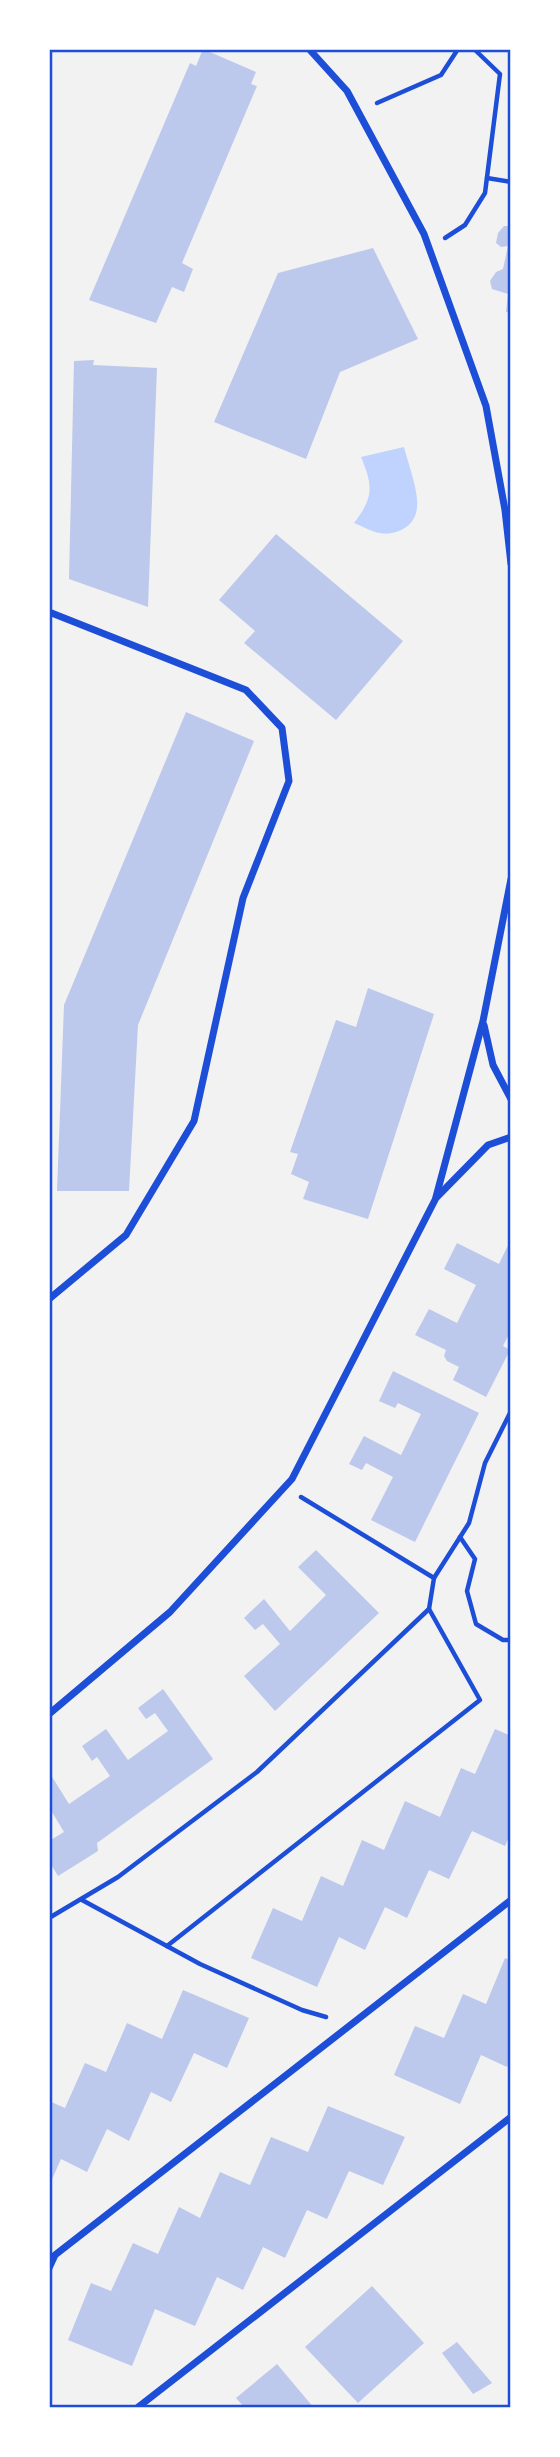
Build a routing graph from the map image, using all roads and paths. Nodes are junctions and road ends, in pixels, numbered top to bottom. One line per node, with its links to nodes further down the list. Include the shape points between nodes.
1 (309, 49): 8 (street, via 347,91 424,234 486,406)
2 (458, 49): 4 (path, via 441,75)
3 (474, 49): 5 (path, via 500,74)
4 (391, 96)
5 (487, 178): 6 (path); 7 (path, via 485,193)
6 (511, 182)
7 (465, 225)
8 (508, 513): 9 (street)
9 (511, 564)
10 (49, 612): 17 (street, via 246,690 282,728 289,781 243,898 194,1121 126,1235)
11 (511, 882): 12 (street); 13 (street)
12 (511, 890)
13 (483, 1021): 14 (street, via 493,1065); 16 (street)
14 (511, 1099)
15 (511, 1138): 16 (street, via 488,1145)
16 (436, 1198): 19 (street)
17 (49, 1299)
18 (511, 1411): 20 (path, via 485,1463 469,1523)
19 (285, 1487): 21 (path); 24 (street, via 170,1612)
20 (460, 1537): 21 (path); 23 (path, via 475,1559 467,1591 476,1624)
21 (434, 1578): 22 (path)
22 (429, 1609): 25 (path, via 257,1772 118,1877); 28 (path, via 481,1700)
23 (511, 1640)
24 (49, 1714)
25 (81, 1899): 27 (path); 28 (path)
26 (511, 1900): 31 (street, via 55,2255)
27 (49, 1918)
28 (167, 1946): 29 (path)
29 (302, 2010)
30 (511, 2117): 32 (street)
31 (49, 2268)
32 (137, 2408)

